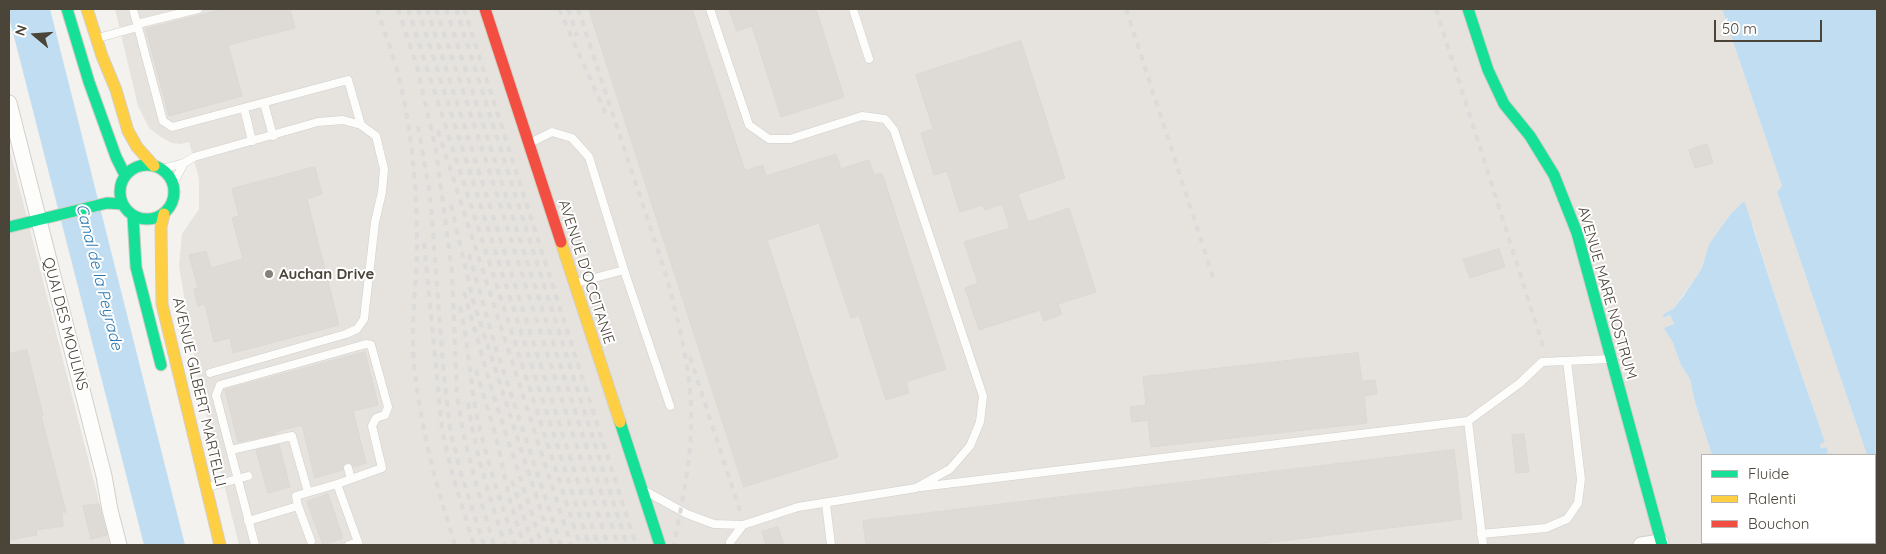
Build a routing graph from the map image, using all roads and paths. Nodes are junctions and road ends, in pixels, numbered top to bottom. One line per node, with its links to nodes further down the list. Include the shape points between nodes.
1 (67, 9): 21 (street, via 87,80)
2 (87, 9): 10 (street)
3 (133, 9): 9 (lane)
4 (198, 9): 9 (lane)
5 (485, 9): 18 (street, AVENUE D'OCCITANIE)
6 (710, 9): 47 (lane, via 749,125 769,138 790,139 862,116 885,119 894,130 983,396 980,422 970,446 950,469)
7 (853, 9): 11 (lane)
8 (1468, 9): 30 (street, AVENUE MARE NOSTRUM, via 1488,70 1504,104 1530,136 1554,175 1577,233)
9 (138, 26): 10 (lane); 14 (lane, via 163,121 167,125 172,127)
10 (96, 39): 20 (street, via 128,132 137,147)
11 (869, 59)
12 (9, 103): 26 (street, QUAI DES MOULINS)
13 (264, 103): 14 (lane); 15 (lane, via 348,80); 16 (lane)
14 (244, 108): 17 (lane)
15 (361, 125): 16 (lane, via 343,120 318,122); 32 (lane, via 376,136 384,169 364,319 357,329 346,334)
16 (273, 136): 17 (lane)
17 (252, 140): 19 (lane)
18 (529, 144): 28 (lane, via 552,132 572,138 589,157); 29 (street, AVENUE D'OCCITANIE)
19 (184, 162): 20 (lane); 22 (lane)
20 (158, 167): 21 (street, via 138,166); 22 (street)
21 (125, 175): 23 (street, via 120,188)
22 (173, 184): 24 (street, via 173,200)
23 (121, 199): 25 (street); 26 (street)
24 (164, 214): 25 (street, via 149,220); 46 (street, AVENUE GILBERT MARTELLI, via 161,227 162,304)
25 (133, 216): 35 (street, AVENUE GILBERT MARTELLI, via 136,267)
26 (38, 219): 27 (street); 57 (street, QUAI DES MOULINS)
27 (9, 227)
28 (624, 270): 29 (lane); 36 (lane)
29 (574, 284): 48 (street, AVENUE D'OCCITANIE)
30 (1611, 359): 31 (lane); 56 (street, AVENUE MARE NOSTRUM)
31 (1567, 361): 39 (lane, via 1542,362); 54 (lane, via 1581,479 1578,503 1567,518 1546,528)
32 (210, 373)
33 (380, 376): 34 (lane); 38 (lane, via 370,345 366,344 220,385 216,395); 44 (lane, via 388,407 385,415 376,418 372,426 382,468)
34 (371, 379)
35 (165, 380)
36 (670, 406)
37 (230, 413): 38 (lane)
38 (221, 416): 40 (lane)
39 (1468, 421): 47 (lane); 54 (lane)
40 (231, 450): 43 (lane); 49 (lane, via 292,436)
41 (348, 468): 44 (lane)
42 (248, 476): 43 (lane)
43 (238, 479): 46 (lane); 52 (lane)
44 (351, 479): 45 (lane)
45 (337, 484): 49 (lane); 60 (lane, via 358,542)
46 (206, 488): 58 (street, AVENUE GILBERT MARTELLI)
47 (916, 488): 50 (lane)
48 (642, 489): 53 (lane, via 687,514 714,524); 61 (street, AVENUE D'OCCITANIE)
49 (308, 492): 51 (lane, via 296,496)
50 (826, 504): 53 (lane, via 798,507); 63 (lane)
51 (298, 506): 52 (lane); 55 (lane)
52 (248, 521): 59 (lane)
53 (743, 525): 62 (lane)
54 (1481, 534): 64 (lane)
55 (310, 541)
56 (1662, 544): 65 (street)
57 (119, 545)
58 (220, 545)
59 (255, 545)
60 (349, 545)
61 (660, 545)
62 (730, 545)
63 (831, 545)
64 (1483, 545)
65 (1641, 545)

